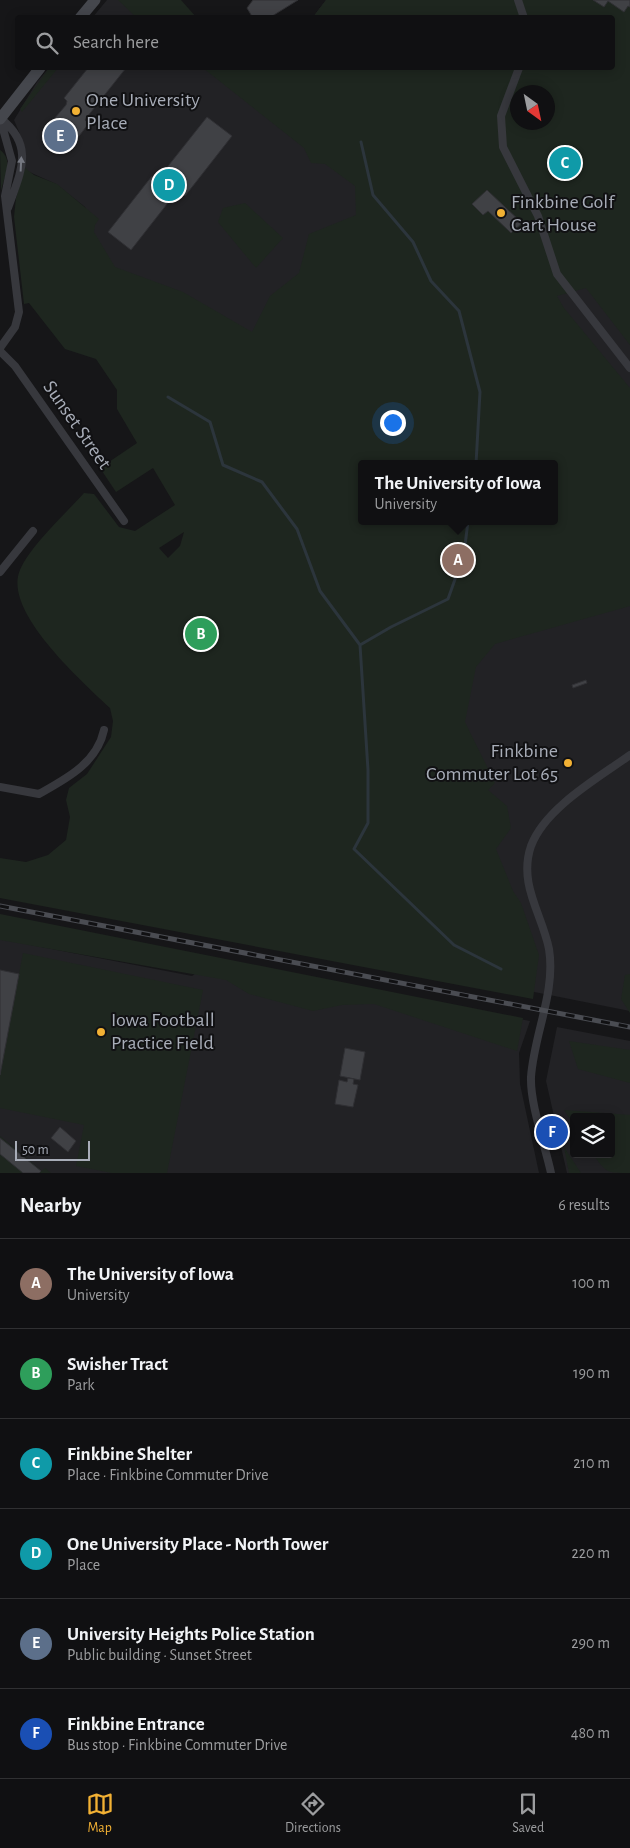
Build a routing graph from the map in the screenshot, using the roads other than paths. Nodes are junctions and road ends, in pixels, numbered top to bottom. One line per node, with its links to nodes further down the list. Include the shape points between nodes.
1 (95, 0): 3 (main road)
2 (518, 0): 4 (street)
3 (82, 15)
4 (523, 15)
5 (38, 70): 7 (main road)
6 (518, 70): 10 (street, via 500,116 503,147 538,216 556,274)
7 (0, 119): 8 (street, Sunset Street, via 12,161 5,189); 8 (street, Sunset Street, one-way to 7, via 23,162 18,139 12,128)
8 (8, 210): 9 (street, Sunset Street, via 19,312 15,327)
9 (0, 349): 11 (street, Sunset Street)
10 (630, 368)
11 (124, 521)
12 (33, 531): 13 (street)
13 (0, 572)
14 (104, 730): 16 (street, via 96,751 82,767 39,794)
15 (630, 755): 17 (street, via 552,814 537,834 528,858 531,899 549,955 545,1010 533,1060 531,1088)
16 (0, 787)
17 (551, 1173)

